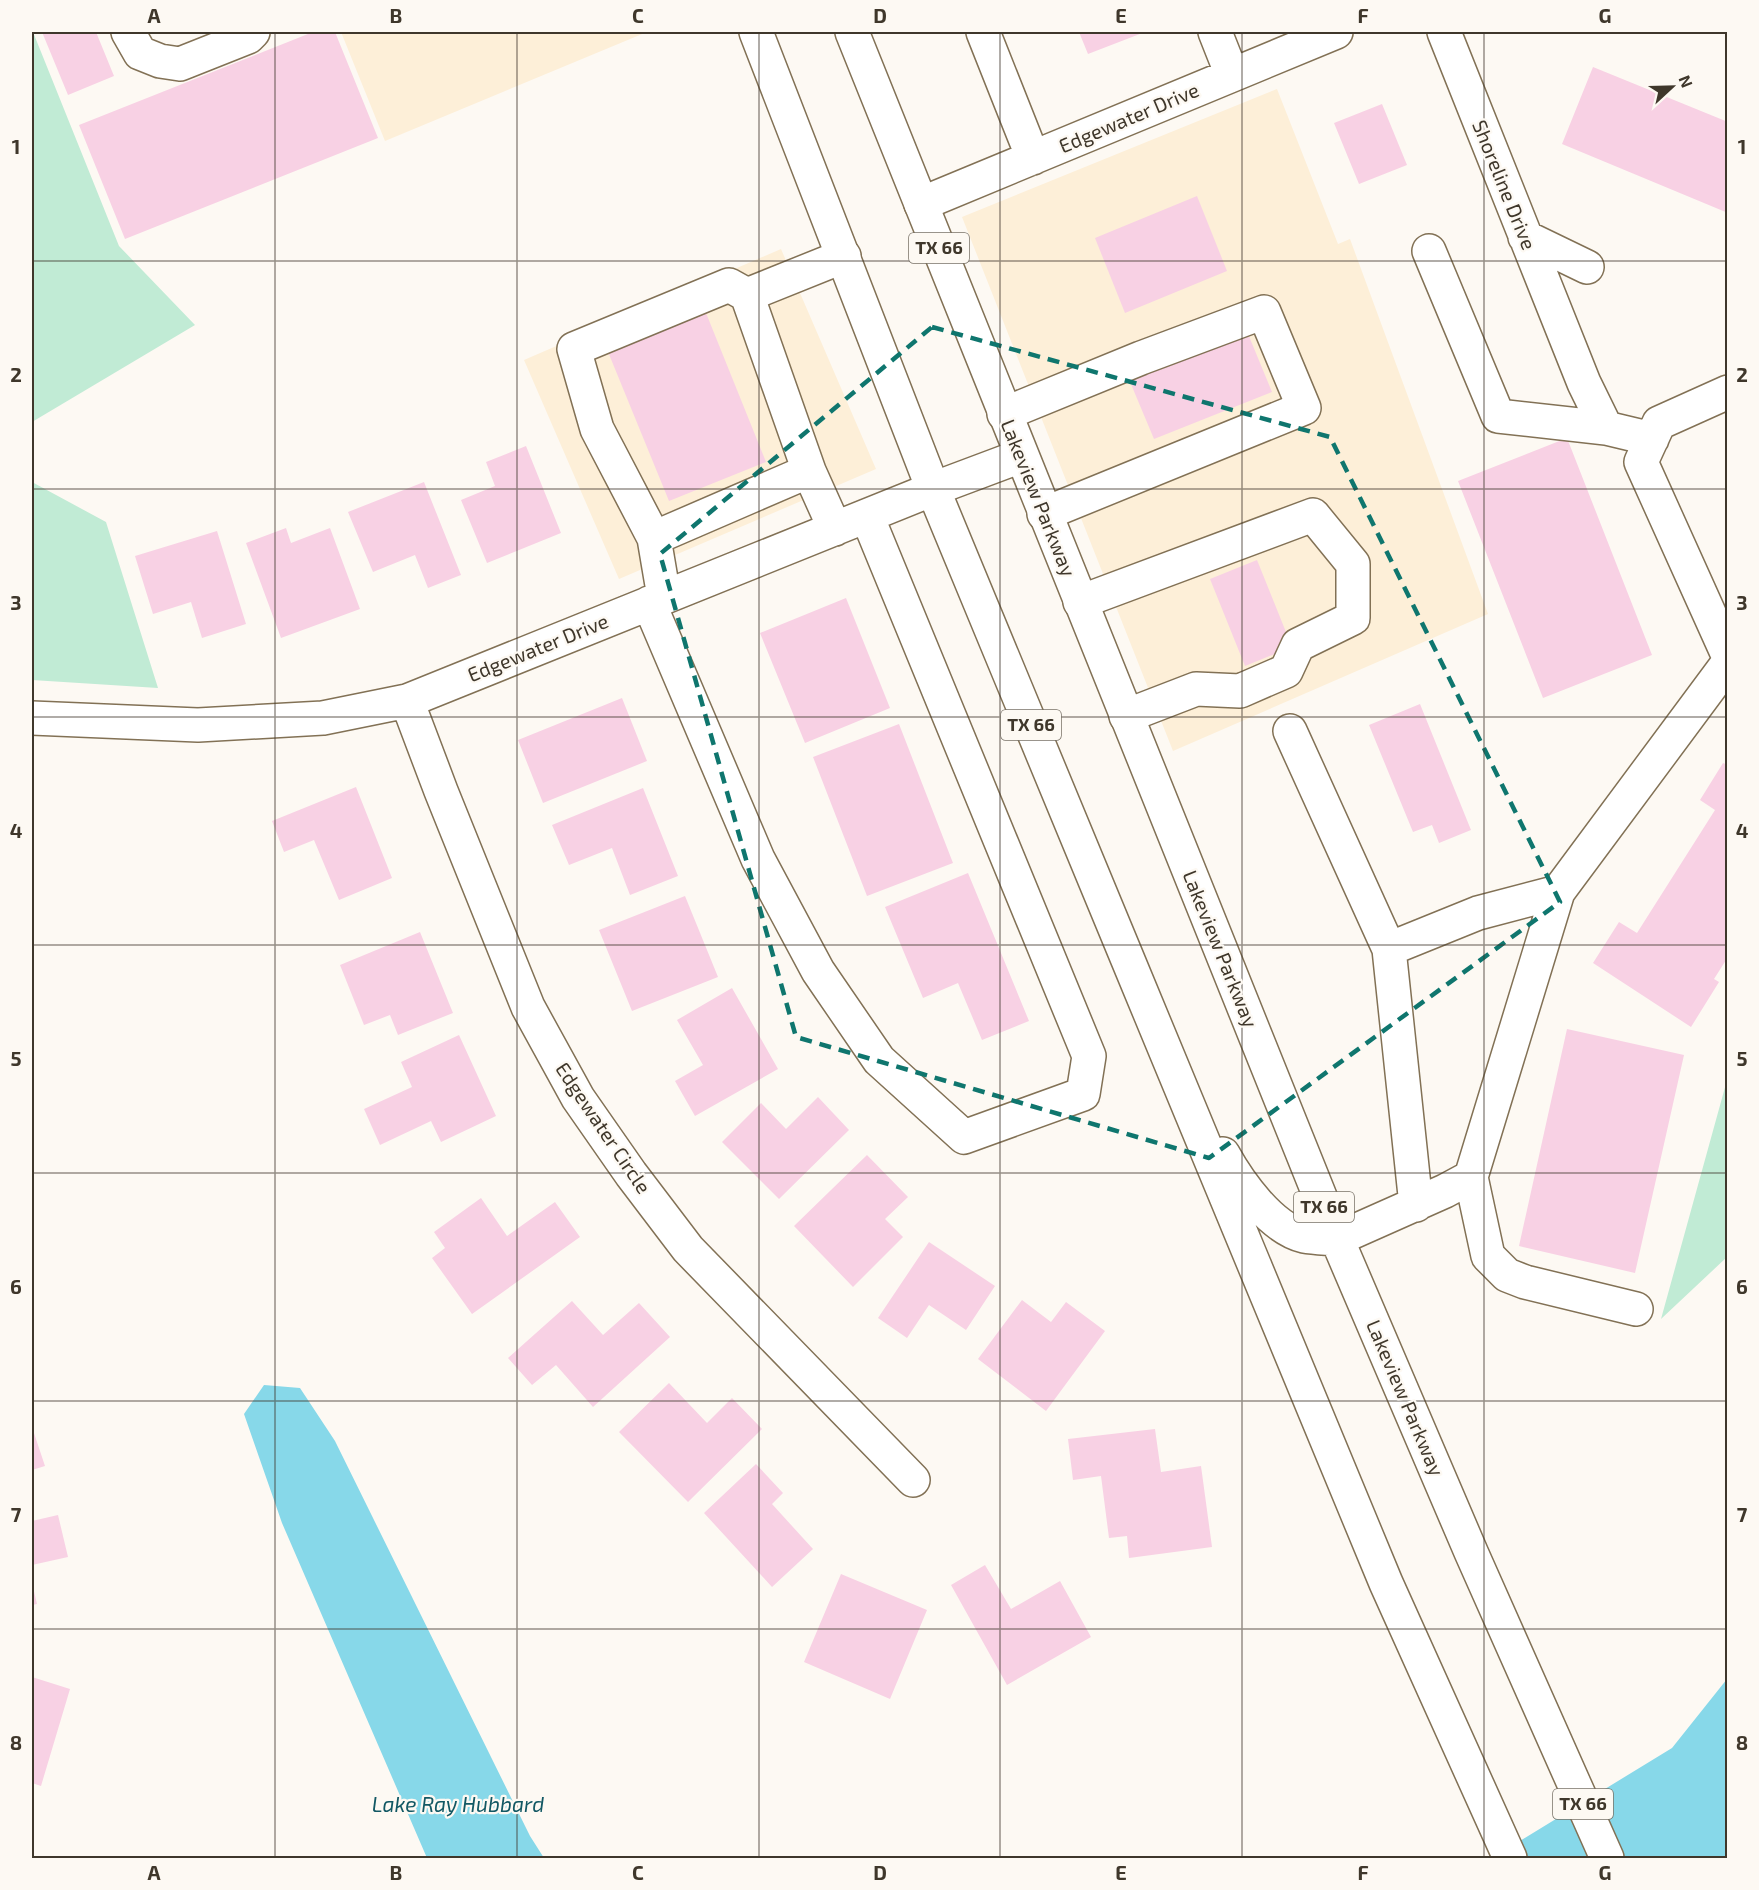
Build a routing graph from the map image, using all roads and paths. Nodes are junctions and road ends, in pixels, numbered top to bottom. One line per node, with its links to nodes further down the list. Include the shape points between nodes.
1 (128, 32): 2 (main road, via 140,53 180,64)
2 (253, 32)
3 (756, 32): 14 (main road, TX 66)
4 (852, 32): 11 (main road, Lakeview Parkway / TX 66)
5 (983, 32): 10 (main road)
6 (1215, 32): 9 (main road)
7 (1336, 32): 9 (main road, Edgewater Drive)
8 (1444, 32): 12 (main road, Shoreline Drive)
9 (1232, 75): 10 (main road, Edgewater Drive)
10 (1033, 158): 11 (main road, Edgewater Drive)
11 (921, 204): 18 (main road, Lakeview Parkway / TX 66)
12 (1525, 237): 15 (main road); 19 (main road, Shoreline Drive)
13 (1429, 250): 19 (main road, via 1498,416)
14 (844, 256): 16 (main road); 23 (main road, TX 66)
15 (1587, 267)
16 (747, 295): 22 (main road); 27 (main road, via 729,285 574,349 597,429)
17 (1728, 392): 20 (main road, via 1659,423)
18 (1004, 414): 21 (main road, Lakeview Parkway / TX 66); 24 (main road, via 1264,312 1300,397 1304,408)
19 (1606, 428): 20 (main road)
20 (1652, 439): 30 (main road, via 1641,462)
21 (1021, 456): 23 (main road, Edgewater Drive); 24 (main road, Lakeview Parkway / TX 66)
22 (809, 471): 26 (main road); 27 (main road)
23 (933, 489): 25 (main road, Edgewater Drive); 38 (main road, TX 66)
24 (1044, 514): 29 (main road, Lakeview Parkway / TX 66)
25 (867, 516): 26 (main road, Edgewater Drive); 28 (main road, via 1089,1056 1083,1094 964,1137 879,1060 818,971 758,859)
26 (835, 529): 28 (main road, Edgewater Drive)
27 (654, 538): 28 (main road)
28 (657, 600): 32 (main road, Edgewater Drive)
29 (1080, 602): 33 (main road, Lakeview Parkway / TX 66); 33 (main road, via 1313,515 1353,564 1353,618 1298,645 1286,671 1240,692 1196,689)
30 (1728, 655)
31 (1728, 663): 36 (main road)
32 (407, 701): 34 (main road, Edgewater Drive, via 323,718 198,725); 43 (main road, Edgewater Circle, via 528,1007 578,1098 688,1249)
33 (1126, 716): 41 (main road, Lakeview Parkway / TX 66)
34 (32, 718)
35 (1290, 731): 37 (main road)
36 (1558, 892): 37 (main road, via 1478,913); 39 (main road)
37 (1389, 949): 40 (main road)
38 (1158, 1031): 41 (main road, via 1233,1172 1270,1218 1303,1236); 44 (main road, TX 66, via 1386,1583)
39 (1458, 1184): 40 (main road); 42 (main road, via 1488,1256 1507,1275)
40 (1416, 1205): 41 (main road)
41 (1337, 1239): 45 (main road, Lakeview Parkway / TX 66)
42 (1636, 1309)
43 (914, 1480)
44 (1510, 1858)
45 (1607, 1858)

